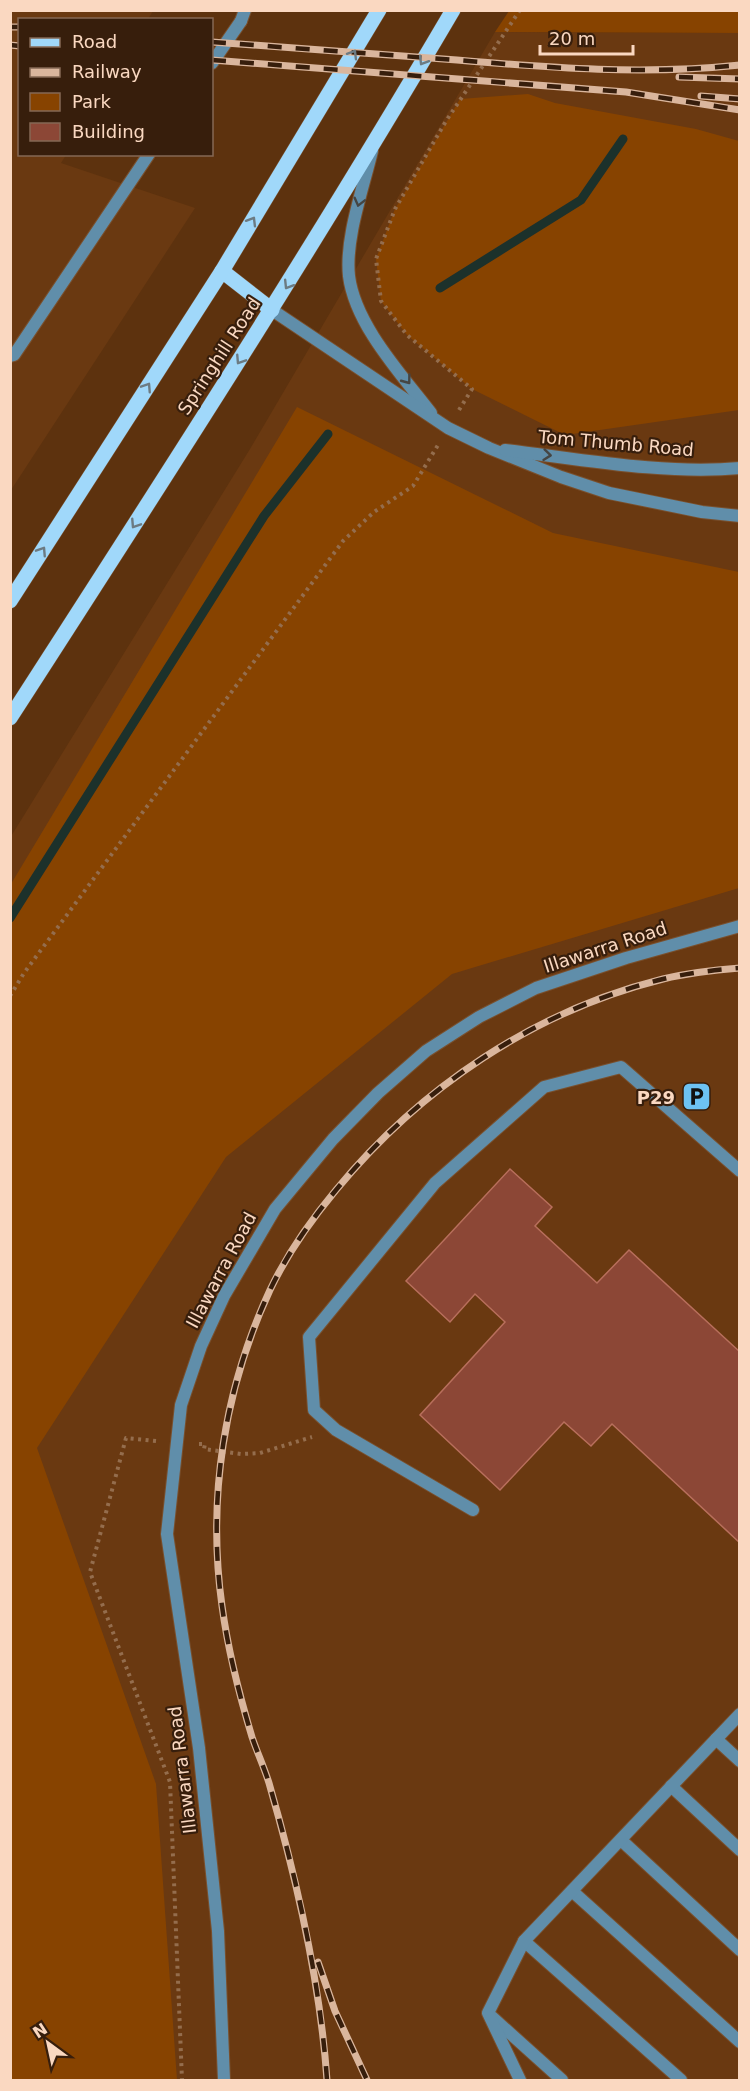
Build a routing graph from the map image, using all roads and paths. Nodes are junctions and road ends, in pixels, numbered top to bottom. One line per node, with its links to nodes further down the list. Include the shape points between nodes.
1 (379, 10): 8 (main road, one-way to 1)
2 (453, 10): 6 (main road, Springhill Road, one-way to 6)
3 (520, 10): 12 (path, via 395,209 376,259 381,301 407,335 472,389)
4 (243, 16): 5 (street)
5 (213, 61)
6 (373, 146): 9 (main road, Springhill Road, one-way to 9); 11 (street, Tom Thumb Road, one-way to 11, via 352,234 349,277 356,300 381,347)
7 (148, 156): 10 (street)
8 (222, 271): 9 (main road); 16 (main road, one-way to 8)
9 (272, 310): 11 (street, Tom Thumb Road); 17 (main road, Springhill Road, one-way to 17)
10 (12, 355)
11 (437, 421): 12 (street, Tom Thumb Road)
12 (448, 428): 13 (street, Tom Thumb Road); 19 (path, via 413,486 374,512 343,541)
13 (489, 448): 14 (street, Tom Thumb Road, one-way to 14, via 651,467); 15 (street, Tom Thumb Road, via 609,493)
14 (740, 468)
15 (740, 516)
16 (10, 601)
17 (10, 718)
18 (740, 926): 33 (street, Illawarra Road, via 536,988 479,1017 426,1052 333,1139 275,1209 224,1296 201,1346 182,1405 167,1534 199,1748 218,1931)
19 (10, 996)
20 (740, 1171): 21 (street, via 621,1067 544,1087 435,1183 309,1337 314,1410 336,1430)
21 (473, 1510)
22 (740, 1714): 23 (street)
23 (716, 1739): 24 (street); 25 (street)
24 (740, 1761)
25 (671, 1786): 26 (street); 27 (street)
26 (621, 1839): 28 (street); 30 (street)
27 (740, 1850)
28 (572, 1890): 29 (street); 32 (street)
29 (524, 1941): 31 (street); 36 (street)
30 (740, 1950)
31 (488, 2013): 34 (street); 35 (street)
32 (740, 2042)
33 (224, 2080)
34 (519, 2080)
35 (562, 2080)
36 (681, 2080)

